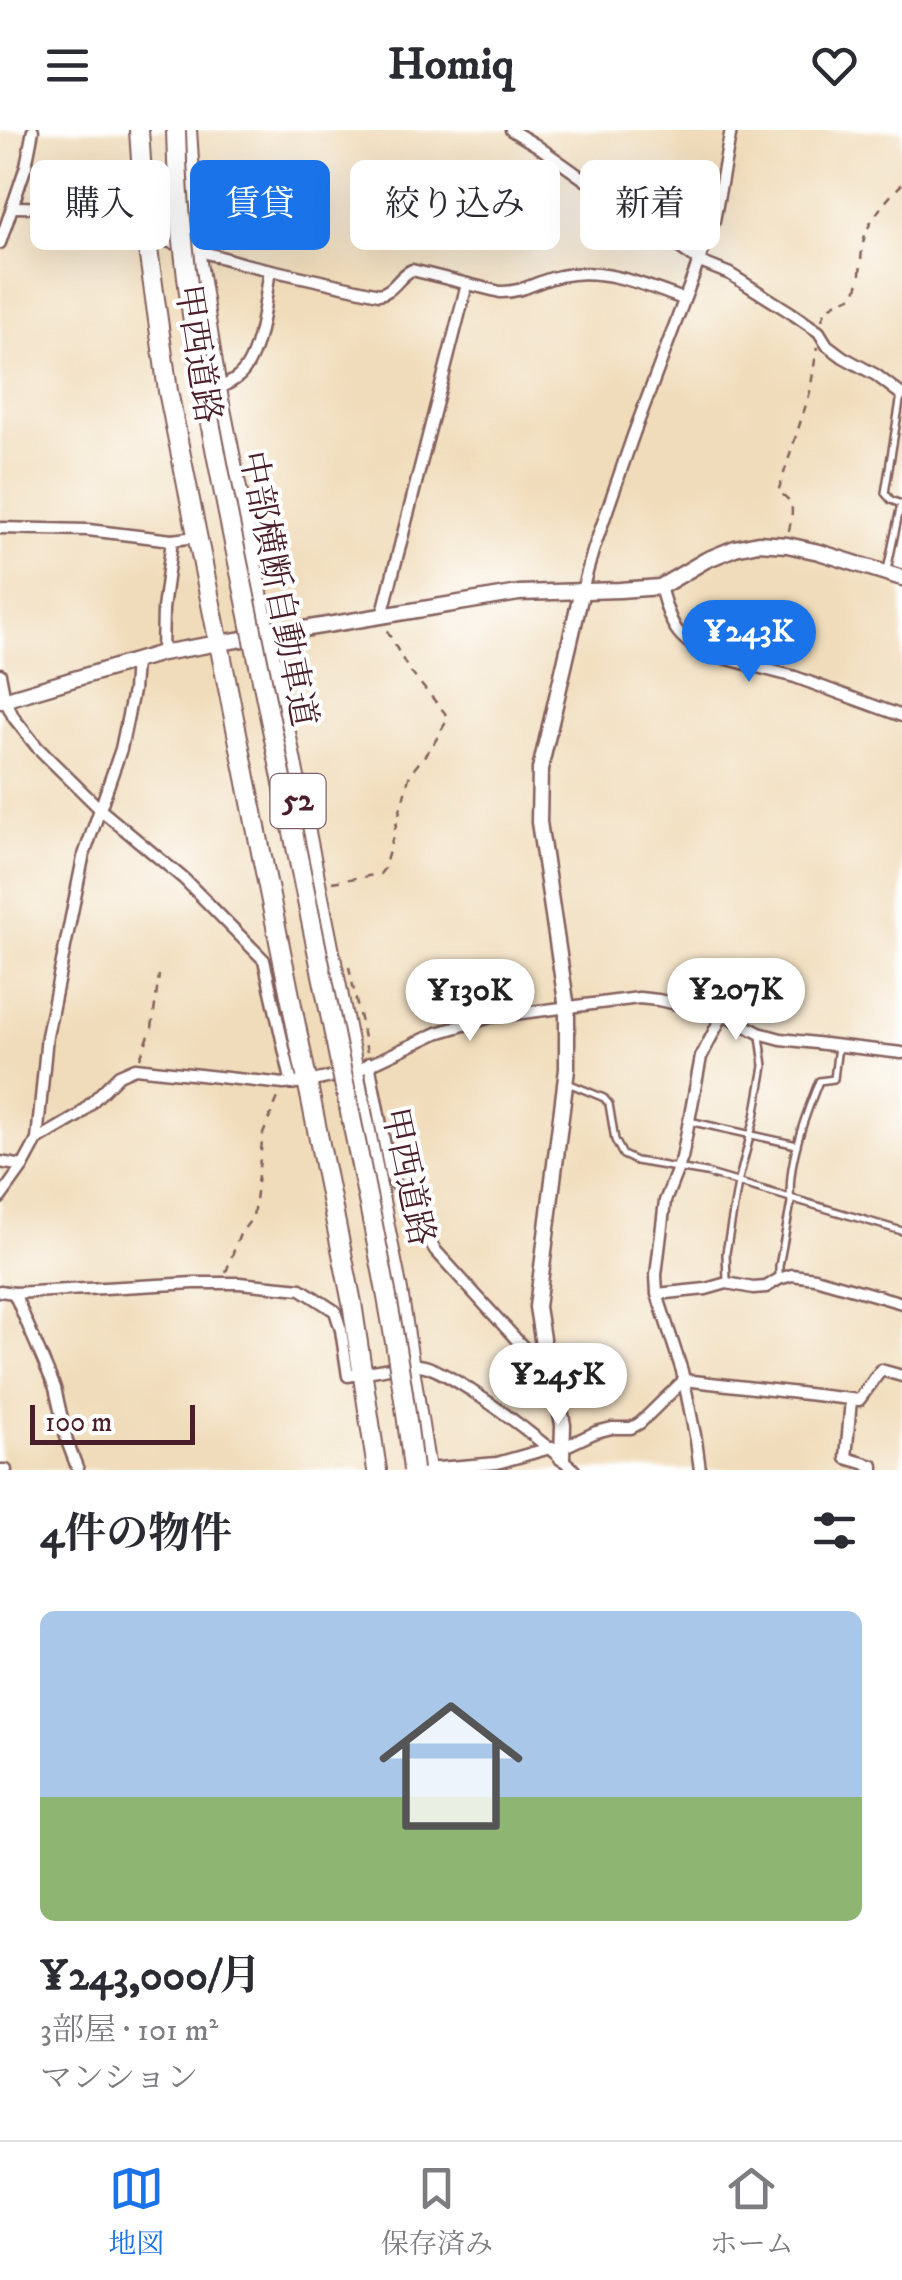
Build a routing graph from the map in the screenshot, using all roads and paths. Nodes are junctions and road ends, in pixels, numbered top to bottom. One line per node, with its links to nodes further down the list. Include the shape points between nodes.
1 (33, 130): 11 (street)
2 (137, 130): 8 (highway, 甲西道路 / 52)
3 (168, 130): 80 (highway, 中部横断自動車道, bridge, via 180,290 201,419 388,1346)
4 (176, 130): 81 (highway, 中部横断自動車道, bridge, via 188,280 209,418 364,1178)
5 (187, 130): 9 (highway, 甲西道路 / 52)
6 (511, 130): 16 (street)
7 (731, 130): 16 (street)
8 (140, 160)
9 (190, 170)
10 (902, 184): 20 (path, via 869,225 854,296 832,304)
11 (14, 207): 12 (street); 13 (street)
12 (30, 207)
13 (0, 242)
14 (148, 250): 25 (highway, 甲西道路 / 52)
15 (196, 250): 17 (street); 21 (highway, 甲西道路 / 52)
16 (700, 262): 19 (street); 20 (street)
17 (270, 270): 18 (street, via 379,294 412,270); 21 (street, via 247,367)
18 (467, 284): 19 (street, via 511,292 578,273 632,280); 32 (street)
19 (683, 299): 31 (street)
20 (820, 332): 22 (street, via 827,345); 27 (path, via 810,392 778,492 792,508)
21 (217, 390): 33 (highway, 甲西道路 / 52)
22 (902, 395): 23 (lane, via 885,493)
23 (902, 504): 28 (lane)
24 (0, 528): 26 (street)
25 (196, 536): 26 (street); 34 (highway, 甲西道路 / 52)
26 (172, 540): 35 (street)
27 (787, 545): 28 (street); 30 (street, via 735,548)
28 (886, 574): 29 (street)
29 (902, 578)
30 (660, 587): 31 (street); 39 (street, via 676,631 696,649)
31 (582, 590): 32 (street, via 519,593); 44 (street, via 538,796)
32 (382, 616): 33 (street); 41 (path, via 408,670 447,720 410,774 384,869)
33 (265, 636): 34 (street); 50 (highway, 甲西道路 / 52)
34 (219, 643): 35 (street); 52 (highway, 甲西道路 / 52)
35 (162, 654): 36 (street)
36 (134, 660): 38 (street); 40 (street, via 121,749)
37 (0, 674): 38 (street)
38 (2, 700): 40 (street, via 37,747)
39 (902, 716)
40 (100, 810): 52 (street, via 184,879 264,960); 55 (street, via 83,858 47,1036)
41 (330, 882)
42 (346, 954): 50 (path)
43 (159, 975): 49 (path, via 152,1028)
44 (567, 1008): 45 (street, via 639,998); 50 (street, via 491,1017); 51 (street)
45 (722, 1014): 46 (street); 53 (street, via 701,1057)
46 (759, 1033): 47 (street); 54 (lane, via 764,1066)
47 (838, 1046): 48 (street); 56 (lane, via 834,1078 819,1081)
48 (902, 1053)
49 (135, 1068): 52 (street); 55 (street)
50 (361, 1068): 52 (street); 71 (street, via 391,1176 426,1236 511,1335); 72 (highway, 甲西道路 / 52)
51 (565, 1082): 59 (lane, via 609,1104 623,1155); 71 (street, via 536,1307)
52 (294, 1084): 65 (path, via 263,1134 253,1217); 73 (highway, 甲西道路 / 52)
53 (689, 1121): 54 (lane); 59 (street)
54 (750, 1135): 56 (lane); 60 (lane)
55 (37, 1140): 58 (street)
56 (797, 1145): 62 (lane)
57 (0, 1162): 58 (street)
58 (23, 1166): 61 (street)
59 (678, 1169): 60 (lane); 69 (street, via 664,1201)
60 (738, 1183): 62 (lane); 66 (lane)
61 (0, 1198)
62 (790, 1198): 63 (lane); 64 (lane)
63 (902, 1231)
64 (779, 1279): 66 (street, via 753,1288); 70 (street, via 815,1278)
65 (223, 1283): 68 (street); 73 (street, via 300,1289 335,1311 348,1376)
66 (727, 1283): 69 (street)
67 (0, 1291): 68 (street)
68 (14, 1293): 78 (street, via 55,1388)
69 (658, 1294): 75 (street)
70 (902, 1303)
71 (546, 1364): 77 (street, via 563,1425)
72 (411, 1366): 73 (street); 77 (street, via 422,1364 468,1390); 82 (highway, 甲西道路 / 52)
73 (364, 1373): 79 (highway, 甲西道路 / 52)
74 (902, 1376): 76 (street, via 881,1370 859,1400)
75 (684, 1380): 76 (street); 77 (street, via 640,1423 596,1432); 84 (street)
76 (851, 1399): 85 (street, via 846,1458)
77 (558, 1456): 82 (street); 83 (street)
78 (78, 1470)
79 (377, 1470)
80 (404, 1470)
81 (413, 1470)
82 (426, 1470)
83 (574, 1470)
84 (700, 1470)
85 (873, 1470)

